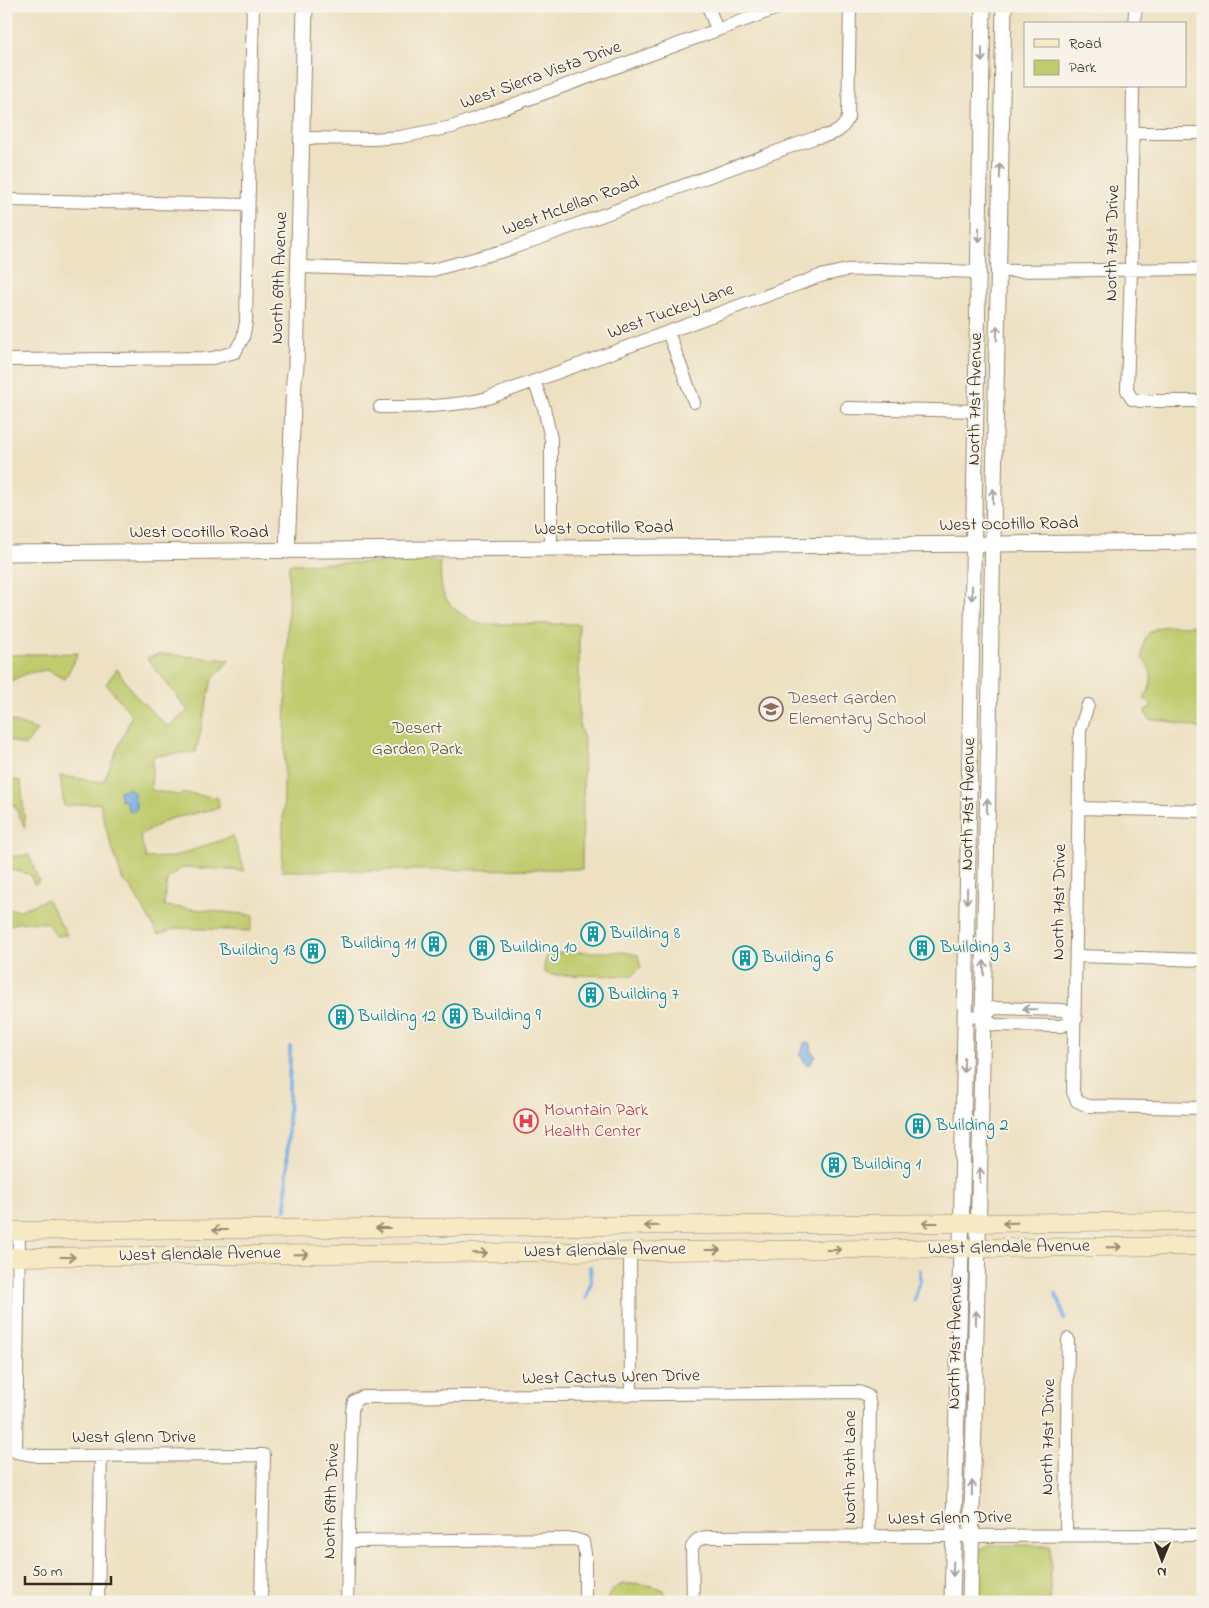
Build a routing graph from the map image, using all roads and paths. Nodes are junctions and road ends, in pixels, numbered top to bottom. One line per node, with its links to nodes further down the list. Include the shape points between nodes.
1 (253, 6): 16 (street)
2 (305, 6): 14 (street, North 69th Avenue)
3 (708, 6): 10 (street)
4 (783, 6): 10 (street, West Sierra Vista Drive)
5 (850, 6): 17 (street, West McLellan Road, via 848,118 837,133 805,141 506,250 430,270)
6 (983, 6): 21 (street, North 71st Avenue, one-way to 21)
7 (1004, 6): 20 (street, North 71st Avenue, one-way to 7)
8 (1138, 6): 9 (street)
9 (1134, 22)
10 (717, 30): 14 (street, West Sierra Vista Drive, via 452,127 400,138)
11 (1133, 88): 13 (street, North 71st Drive)
12 (1203, 133): 13 (street)
13 (1132, 134): 18 (street, North 71st Drive)
14 (303, 138): 17 (street, North 69th Avenue)
15 (6, 200): 16 (street)
16 (248, 205): 23 (street, via 246,322 243,338 235,352 213,358)
17 (299, 267): 34 (street, North 69th Avenue)
18 (1131, 269): 19 (street); 20 (street); 25 (street, North 71st Drive, via 1126,390 1132,399 1140,401)
19 (1203, 269)
20 (998, 271): 31 (street, North 71st Avenue, one-way to 20)
21 (979, 272): 22 (street, West Tuckey Lane, via 847,270 820,276); 29 (street, North 71st Avenue)
22 (668, 332): 24 (street, West Tuckey Lane); 26 (street)
23 (6, 360)
24 (534, 382): 27 (street, West Tuckey Lane, via 464,404); 33 (street, via 551,439)
25 (1203, 401)
26 (694, 402)
27 (380, 407)
28 (847, 408): 29 (street)
29 (976, 411): 32 (street, North 71st Avenue)
30 (1203, 542): 31 (street, West Ocotillo Road)
31 (992, 544): 32 (street, West Ocotillo Road); 42 (street, North 71st Avenue, one-way to 31)
32 (973, 545): 33 (street, West Ocotillo Road); 41 (street, North 71st Avenue, one-way to 41)
33 (551, 548): 34 (street, West Ocotillo Road)
34 (287, 550): 35 (street, West Ocotillo Road)
35 (6, 553)
36 (1088, 705): 37 (street, North 71st Drive, via 1080,730)
37 (1078, 808): 38 (street); 39 (street, North 71st Drive)
38 (1203, 811)
39 (1077, 956): 40 (street); 43 (street, North 71st Drive)
40 (1203, 960)
41 (964, 1016): 42 (street); 46 (street, North 71st Avenue, one-way to 46)
42 (984, 1017): 43 (street, via 994,1008 1063,1010); 47 (street, North 71st Avenue, one-way to 42)
43 (1076, 1019): 44 (street, North 71st Drive, via 1073,1092 1077,1101 1088,1106)
44 (1203, 1108)
45 (1203, 1221): 47 (main road, West Glendale Avenue, one-way to 47)
46 (961, 1223): 47 (main road, West Glendale Avenue); 48 (main road, West Glendale Avenue, one-way to 48); 51 (street, North 71st Avenue)
47 (979, 1223): 51 (street, North 71st Avenue)
48 (432, 1228): 49 (main road, West Glendale Avenue, one-way to 49); 53 (main road)
49 (13, 1231): 54 (street)
50 (1203, 1246): 51 (main road, West Glendale Avenue, one-way to 50)
51 (969, 1249): 52 (main road, West Glendale Avenue, one-way to 51); 62 (street, North 71st Avenue, one-way to 51); 65 (street, North 71st Avenue)
52 (630, 1251): 53 (main road, West Glendale Avenue, one-way to 52); 56 (street)
53 (431, 1253): 54 (main road, West Glendale Avenue, one-way to 53)
54 (13, 1257): 59 (street)
55 (1068, 1340): 63 (street, North 71st Drive)
56 (631, 1395): 57 (street, West Cactus Wren Drive, via 859,1392); 58 (street, West Cactus Wren Drive, via 362,1397)
57 (868, 1396): 64 (street, North 70th Lane)
58 (354, 1401): 66 (street, North 69th Drive)
59 (11, 1450): 60 (street, West Glenn Drive, via 39,1456)
60 (101, 1456): 67 (street); 68 (street, West Glenn Drive, via 264,1455)
61 (1203, 1535): 63 (street, West Glenn Drive)
62 (971, 1536): 63 (street, West Glenn Drive); 65 (street, West Glenn Drive); 73 (street, North 71st Avenue)
63 (1066, 1536)
64 (868, 1537): 65 (street, West Glenn Drive); 71 (street, West Glenn Drive, via 706,1537 697,1540 692,1547)
65 (954, 1537): 72 (street, North 71st Avenue, one-way to 72)
66 (348, 1541): 69 (street, North 69th Drive); 70 (street, via 574,1539 583,1542 586,1553)
67 (98, 1602)
68 (262, 1602)
69 (347, 1602)
70 (586, 1602)
71 (692, 1602)
72 (952, 1602)
73 (970, 1602)

